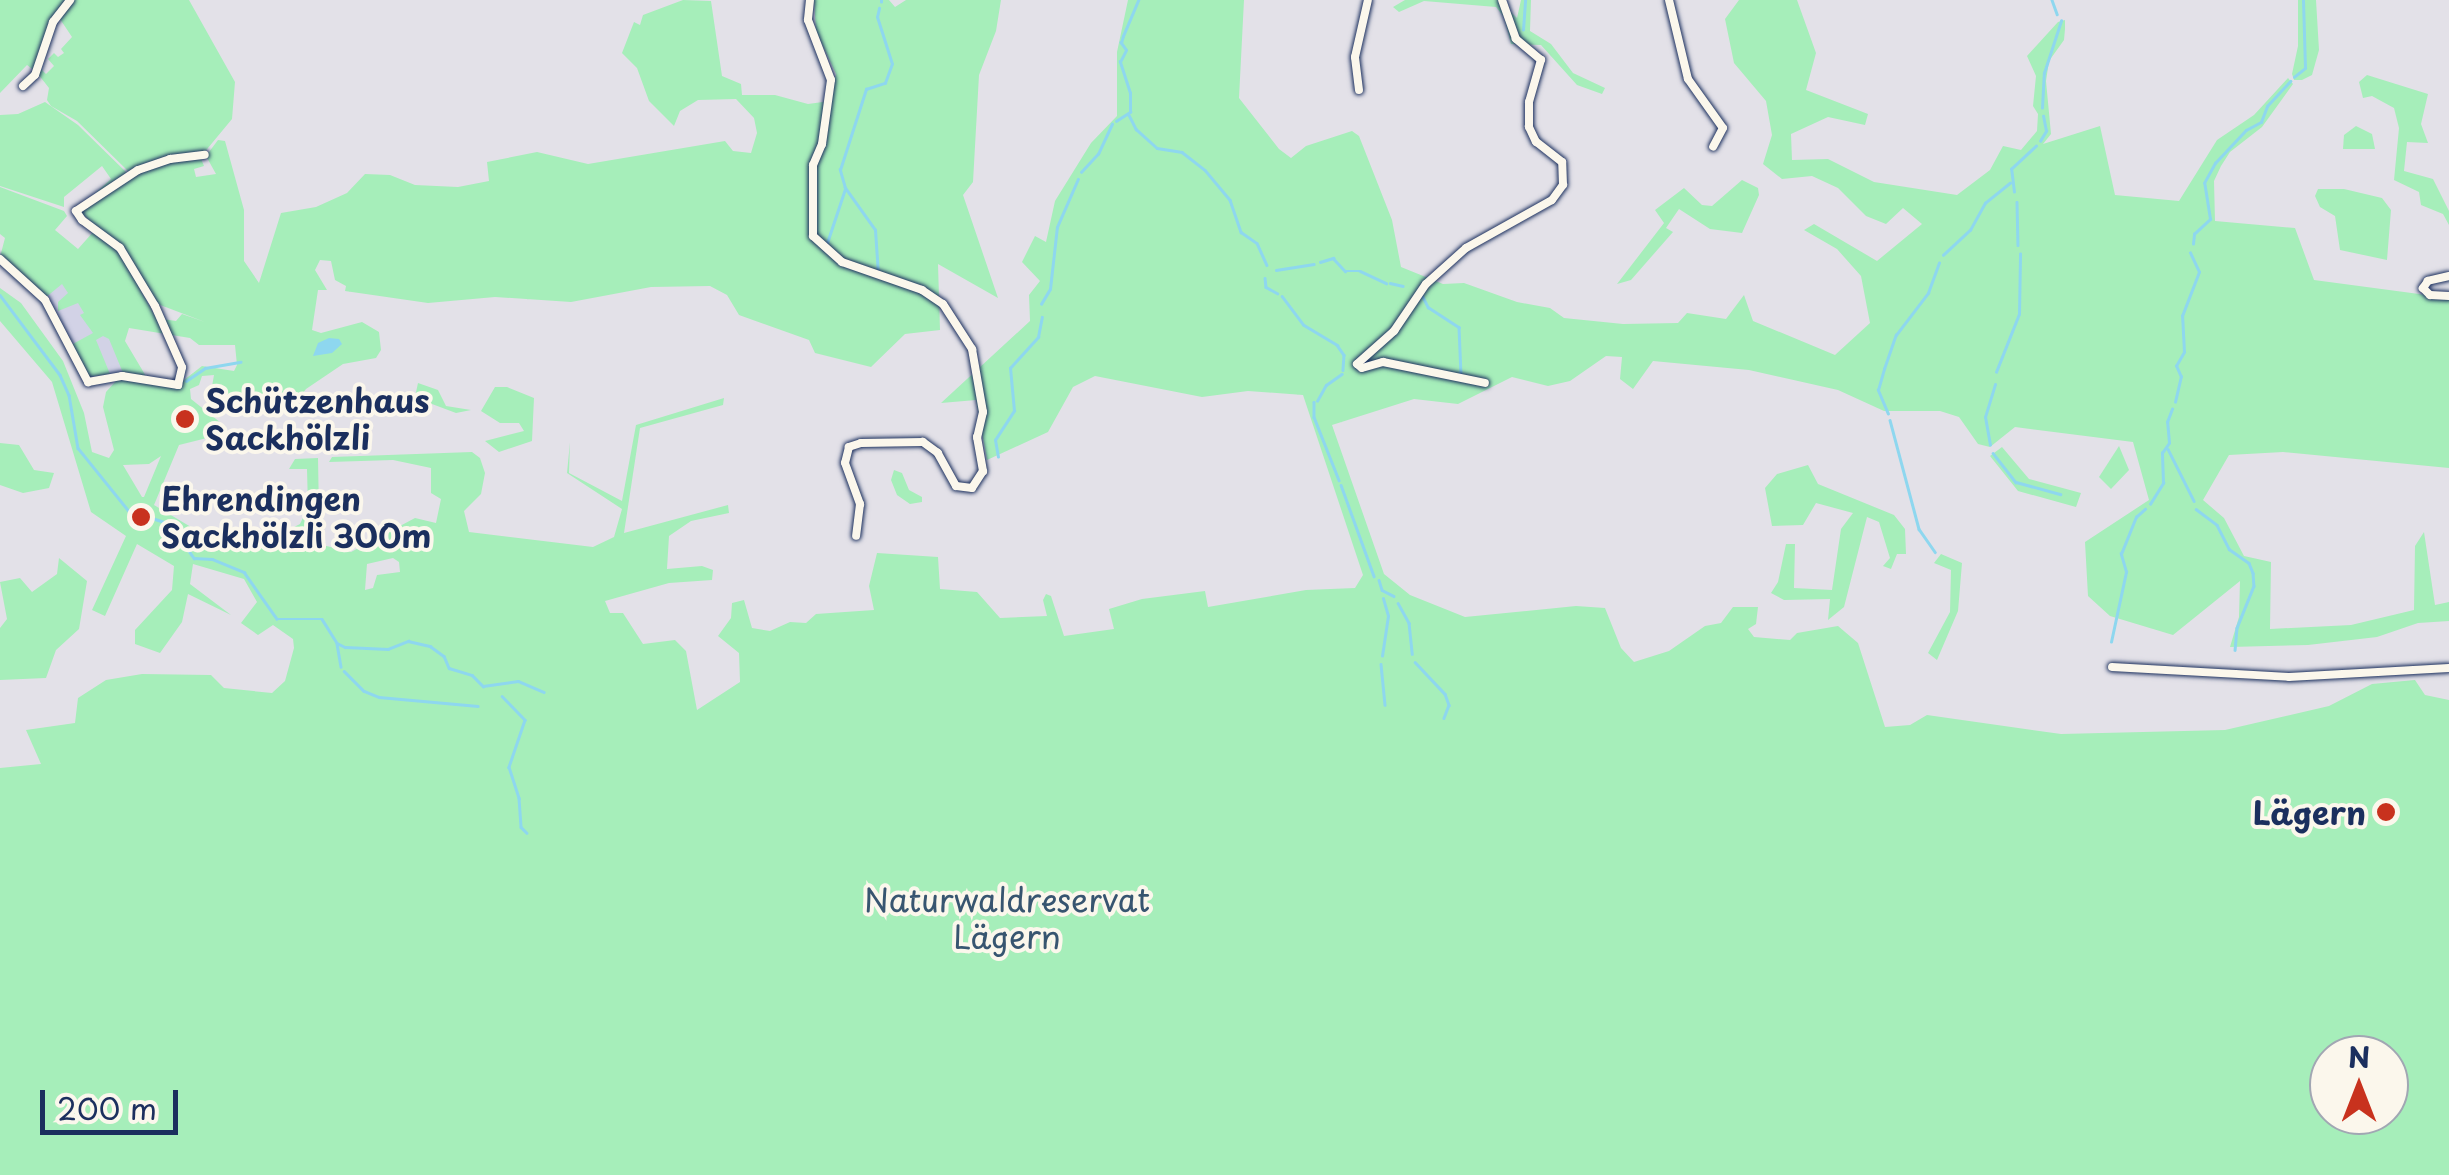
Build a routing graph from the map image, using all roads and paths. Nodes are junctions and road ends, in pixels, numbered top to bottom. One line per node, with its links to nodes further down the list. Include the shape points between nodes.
1 (70, 0): 6 (street, via 53,22 35,75)
2 (810, 0): 14 (street, via 807,17 830,78 813,165 811,232 842,262 922,290 942,304 976,362 983,412 977,437 982,478 972,488 956,486 938,453 920,441 853,444 845,460 859,498)
3 (1368, 0): 7 (street, via 1355,57)
4 (1502, 0): 13 (street, via 1516,39 1541,60 1529,127 1536,142 1564,164 1563,185 1552,200 1466,248 1357,364 1388,362)
5 (1669, 0): 8 (street, via 1688,79 1723,128)
6 (23, 86)
7 (1359, 90)
8 (1714, 147)
9 (206, 155): 10 (street, via 138,170 76,210 120,248 182,367 180,384 122,376 88,382 45,300)
10 (0, 258)
11 (2449, 276): 12 (street, via 2424,288)
12 (2449, 296)
13 (1485, 383)
14 (856, 536)
15 (2112, 667): 16 (street, via 2289,676)
16 (2449, 668)

